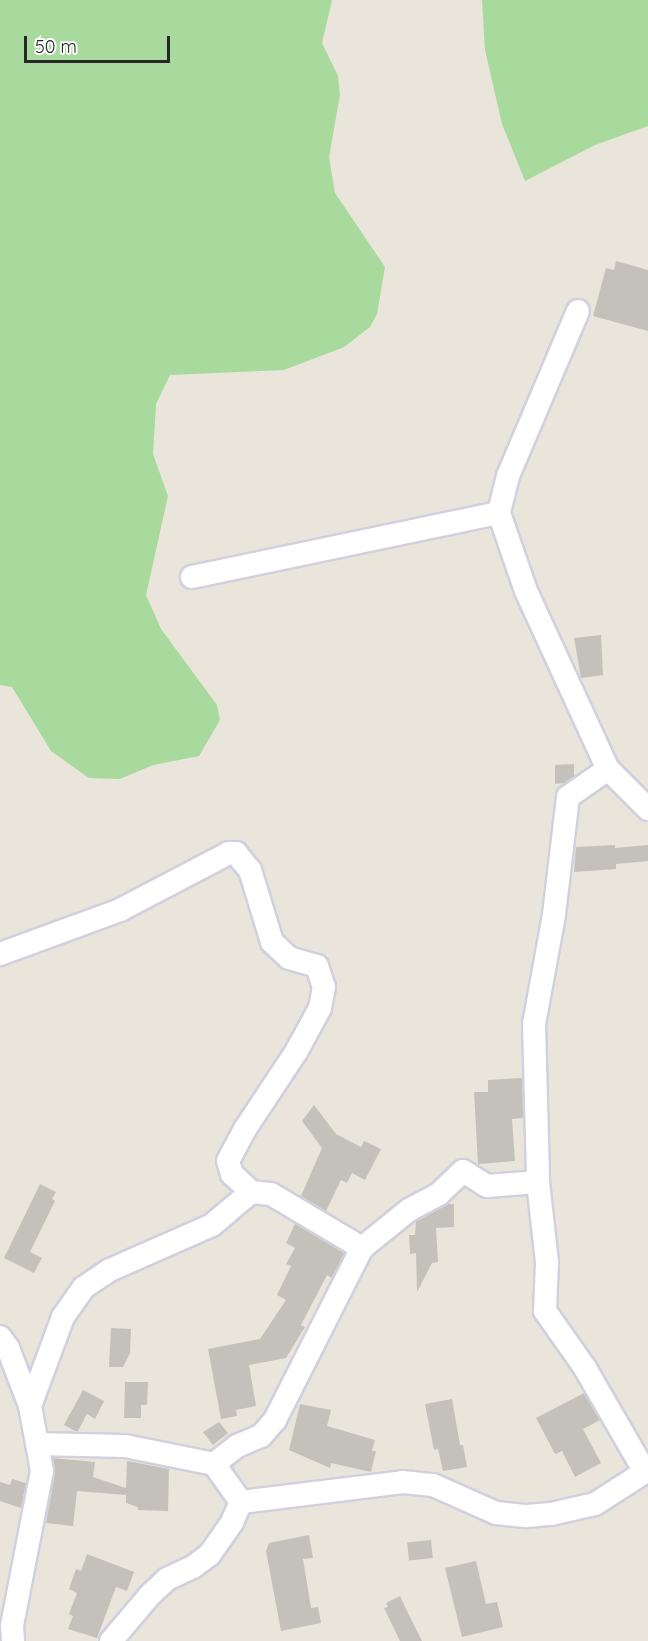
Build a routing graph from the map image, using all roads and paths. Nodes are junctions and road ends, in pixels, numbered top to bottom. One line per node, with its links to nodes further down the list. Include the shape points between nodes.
1 (578, 311): 2 (street, via 508,476)
2 (498, 513): 3 (street); 4 (street, via 526,591)
3 (192, 577)
4 (608, 769): 5 (street); 7 (street, via 567,797 554,915 534,1024)
5 (648, 809)
6 (0, 954): 8 (street, via 120,910 229,853 236,853 250,870 272,942 289,958 317,966 324,987 320,1008 296,1052 228,1161 232,1174)
7 (538, 1182): 9 (street, via 487,1186 463,1171 439,1194 409,1210); 14 (street, via 547,1262 545,1311 585,1368)
8 (251, 1192): 9 (street, via 271,1194); 11 (street, via 212,1225 110,1269 84,1288 63,1317)
9 (362, 1248): 13 (street, via 275,1420 261,1436 237,1446)
10 (0, 1337): 11 (street)
11 (30, 1406): 12 (street)
12 (37, 1444): 13 (street, via 125,1446); 16 (street, via 42,1471 12,1626)
13 (214, 1464): 15 (street)
14 (646, 1470): 15 (street, via 595,1504 527,1516 496,1513 433,1485 403,1482)
15 (241, 1502): 17 (street, via 210,1554 167,1579)
16 (13, 1641)
17 (111, 1641)

